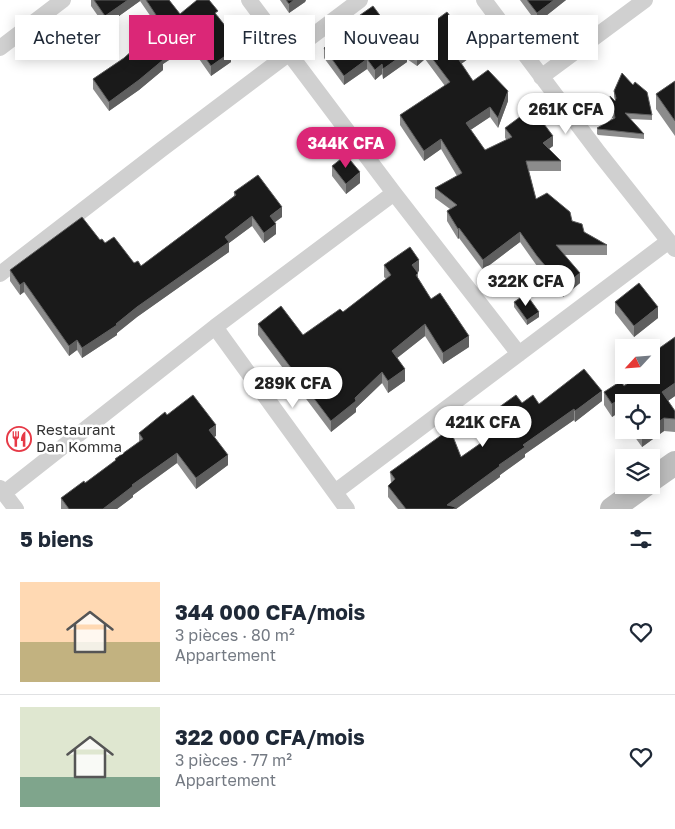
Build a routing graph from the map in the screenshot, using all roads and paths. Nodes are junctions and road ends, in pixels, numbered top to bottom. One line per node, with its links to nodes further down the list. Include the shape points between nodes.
1 (63, 0): 8 (street)
2 (249, 0): 6 (street)
3 (360, 0): 7 (street)
4 (484, 0): 11 (street)
5 (645, 0): 11 (street)
6 (260, 15)
7 (315, 34)
8 (0, 48)
9 (280, 60): 14 (street)
10 (294, 60): 12 (street)
11 (541, 77): 13 (street)
12 (394, 193): 15 (street); 16 (street)
13 (672, 245): 16 (street)
14 (0, 274)
15 (215, 327): 19 (street); 20 (street)
16 (519, 354): 20 (street)
17 (675, 463): 18 (main road)
18 (660, 474)
19 (2, 490): 22 (street)
20 (335, 492): 23 (street)
21 (632, 494): 24 (main road)
22 (16, 509)
23 (347, 509)
24 (612, 509)

